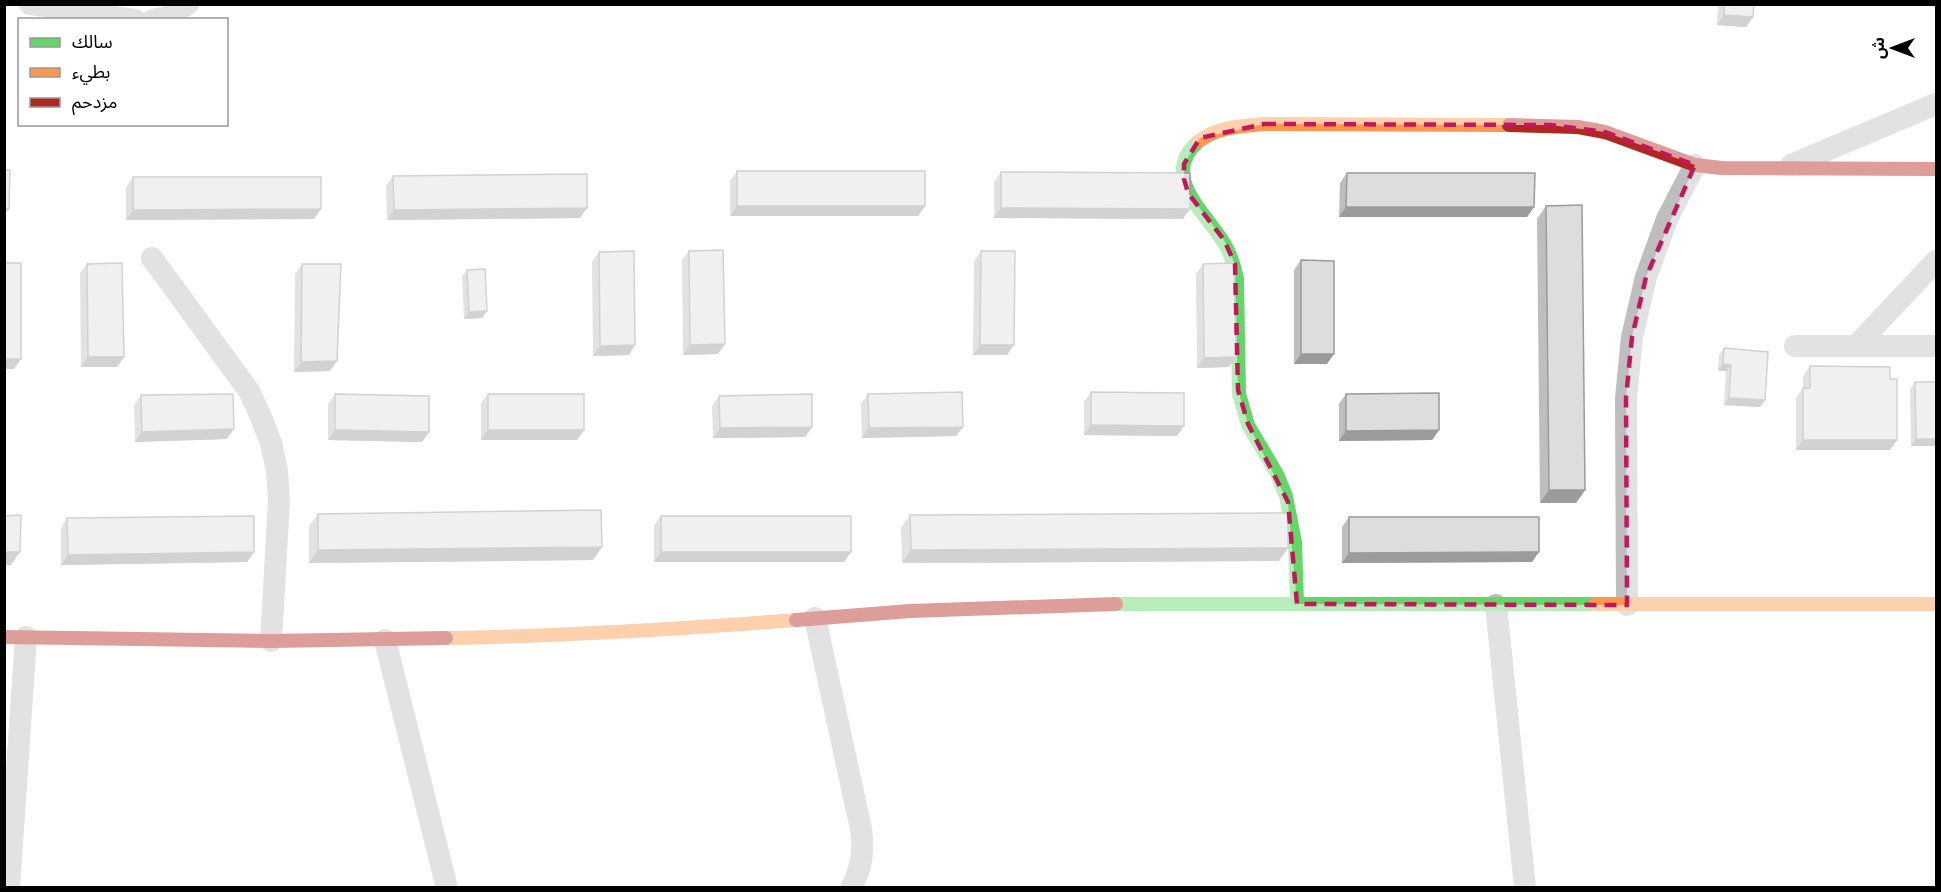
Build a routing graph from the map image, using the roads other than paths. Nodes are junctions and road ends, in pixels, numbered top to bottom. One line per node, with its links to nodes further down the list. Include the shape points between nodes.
1 (30, 4): 3 (street)
2 (188, 4): 4 (street)
3 (122, 18)
4 (162, 18)
5 (1936, 104): 7 (street)
6 (1695, 165): 7 (street); 14 (street, via 1605,132 1551,125 1264,123 1200,138 1185,164 1184,179 1188,193 1224,240 1235,264 1241,407 1288,502 1296,549); 17 (street, via 1667,219 1646,277 1632,337 1626,398)
7 (1781, 169): 8 (street)
8 (1936, 169)
9 (152, 258): 21 (street, via 249,391 271,444 279,500)
10 (1936, 261): 12 (street)
11 (1795, 346): 12 (street)
12 (1856, 346): 13 (street)
13 (1936, 346)
14 (1297, 604): 16 (street); 18 (street, via 1004,606)
15 (1936, 604): 17 (street)
16 (1496, 605): 17 (street); 25 (street)
17 (1627, 605)
18 (815, 618): 20 (street, via 519,637); 24 (street, via 864,851 860,872)
19 (15, 637): 21 (street); 22 (street)
20 (385, 640): 21 (street); 23 (street)
21 (271, 641)
22 (9, 888)
23 (447, 888)
24 (851, 888)
25 (1525, 888)

